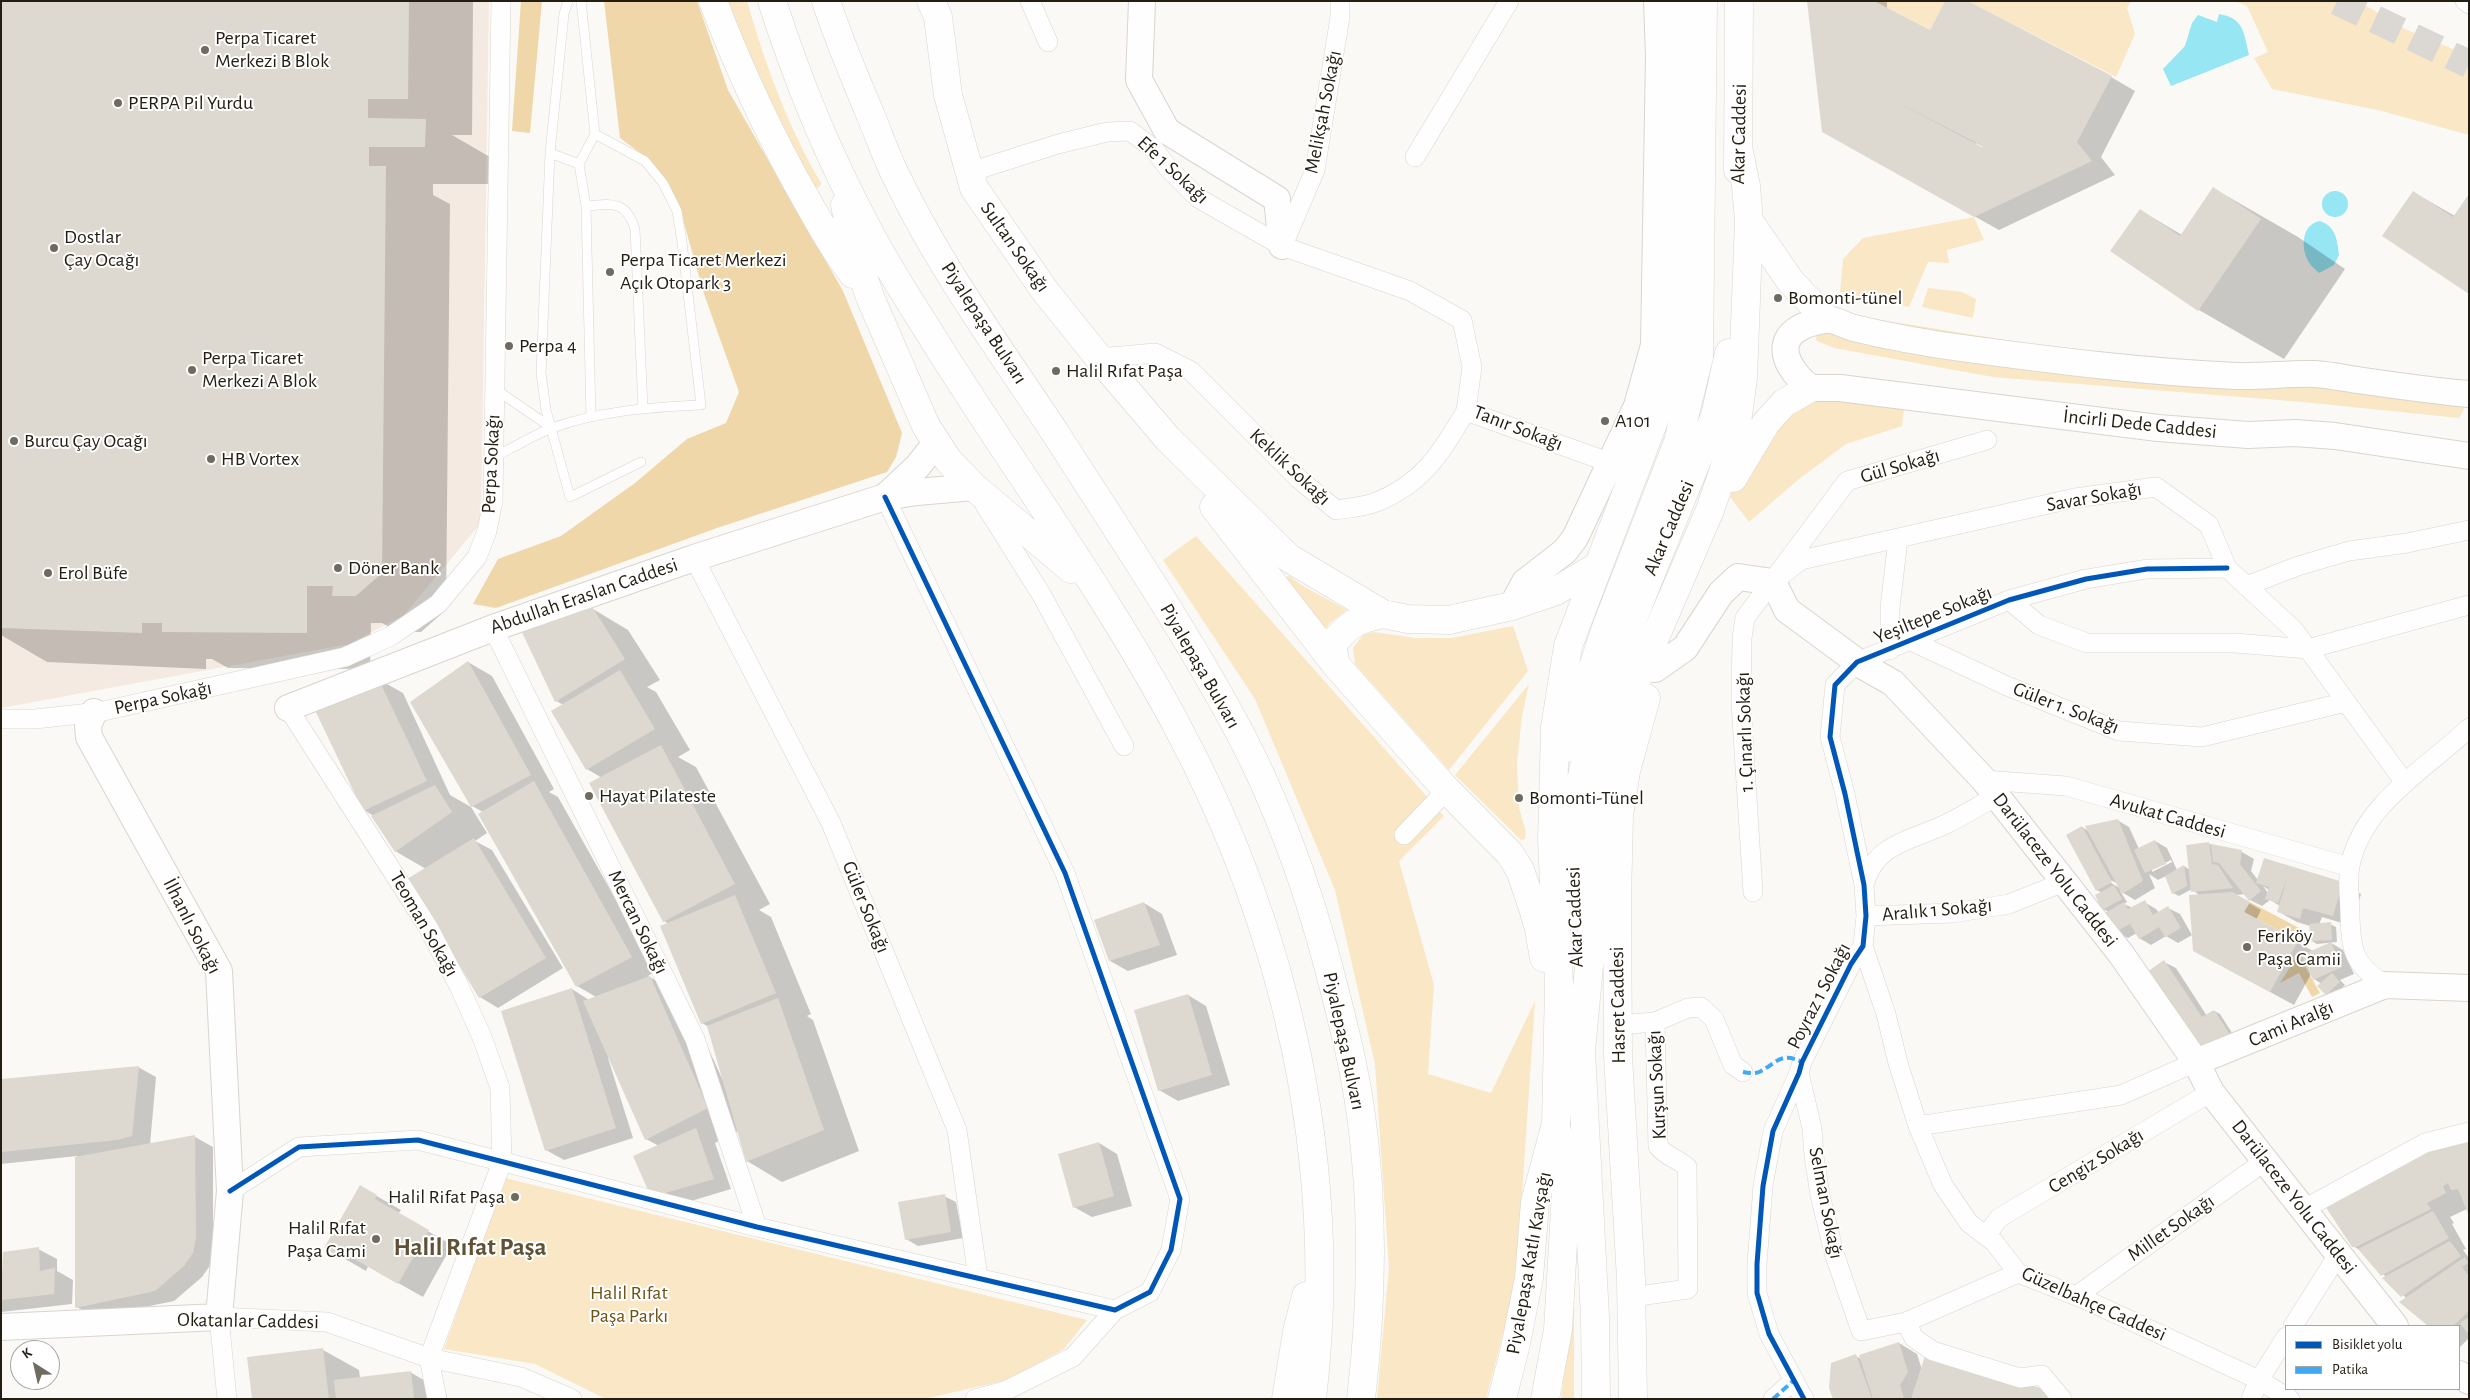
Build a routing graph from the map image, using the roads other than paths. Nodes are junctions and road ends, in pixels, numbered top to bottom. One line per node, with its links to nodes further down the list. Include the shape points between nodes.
1 (501, 1): 36 (street, Perpa Sokağı)
2 (568, 1): 25 (lane)
3 (580, 1): 23 (lane)
4 (713, 1): 33 (main road, via 787,166 849,270)
5 (772, 1): 29 (main road, via 802,86)
6 (826, 1): 20 (main road, Piyalepaşa Bulvarı)
7 (850, 1): 20 (main road)
8 (1030, 1): 21 (street)
9 (1142, 1): 32 (street, via 1139,80 1167,131 1277,199)
10 (1510, 1): 26 (street)
11 (1657, 1): 49 (street, via 1654,345 1637,406)
12 (1683, 1): 56 (main road, via 1675,319 1668,384)
13 (1703, 1): 82 (main road, Akar Caddesi, via 1700,319 1696,374 1678,442 1586,683)
14 (1739, 1): 22 (main road, Akar Caddesi)
15 (1750, 1): 22 (main road)
16 (2465, 1): 17 (street)
17 (2469, 4)
18 (937, 6): 28 (main road, Sultan Sokağı, via 948,95)
19 (1343, 7): 32 (street, Melikşah Sokağı, via 1315,170)
20 (835, 30): 131 (main road, Piyalepaşa Bulvarı, via 897,178 921,223 1198,660 1241,735 1289,843 1313,910 1342,1016 1361,1115 1370,1242 1367,1346)
21 (1048, 42)
22 (1740, 78): 24 (main road, Akar Caddesi)
23 (595, 134): 27 (lane); 39 (lane, via 650,166 671,196 680,226 701,405)
24 (1739, 152): 31 (main road); 95 (main road, Akar Caddesi, via 1734,304 1723,386 1697,463 1606,684 1578,800 1573,861)
25 (550, 153): 27 (lane); 42 (lane, via 541,373)
26 (1415, 157)
27 (579, 164): 30 (lane)
28 (970, 172): 32 (street, Efe 1 Sokağı, via 1058,144 1107,132 1130,131 1154,149 1198,198); 35 (main road, Sultan Sokağı, via 974,188 1006,236 1045,292)
29 (843, 179): 33 (main road, via 845,212); 58 (main road, via 896,280)
30 (586, 206): 39 (lane, via 614,204 628,212 635,229); 41 (lane)
31 (1749, 221): 34 (main road, via 1791,282); 52 (main road, via 1746,329 1739,412 1732,446)
32 (1282, 246): 40 (street, Tanır Sokağı, via 1410,291 1462,320 1472,368)
33 (870, 297): 45 (main road)
34 (1827, 319): 37 (street, via 1793,332 1786,344 1790,368); 38 (street, via 1888,336 2063,361 2238,376 2316,374)
35 (1099, 358): 40 (street, Keklik Sokağı, via 1155,352 1192,371 1299,479 1336,510 1373,503 1415,482 1441,453); 43 (main road, Sultan Sokağı)
36 (494, 388): 42 (lane); 47 (street, Perpa Sokağı)
37 (1810, 388): 46 (street, İncirli Dede Caddesi, via 1840,388 2158,428 2248,435 2295,433 2335,436); 52 (main road, via 1784,403 1766,423)
38 (2469, 394)
39 (643, 409): 41 (lane)
40 (1466, 411): 49 (street, Tanır Sokağı)
41 (591, 417): 42 (lane)
42 (552, 428): 47 (lane); 48 (lane, via 570,497)
43 (1168, 439): 64 (main road, via 1289,558); 71 (main road, via 1210,502)
44 (1987, 440): 59 (street, Gül Sokağı, via 1847,481)
45 (936, 443): 50 (main road); 51 (street, Abdullah Eraslan Caddesi, via 918,466)
46 (2468, 453)
47 (493, 458): 75 (street, Perpa Sokağı, via 493,501 477,557 438,604 392,636 345,657)
48 (641, 462)
49 (1612, 463): 63 (street, via 1575,538 1565,551 1526,582)
50 (974, 487): 51 (street, Abdullah Eraslan Caddesi); 58 (main road, via 1064,564); 78 (street, via 1042,594)
51 (885, 497): 55 (street, Abdullah Eraslan Caddesi); 115 (street, via 1065,873 1180,1200 1171,1250 1150,1292)
52 (1710, 510): 65 (main road)
53 (2469, 530): 60 (street, via 2349,551)
54 (1898, 539): 57 (street, Savar Sokağı, via 2075,498 2156,487 2209,525); 59 (street, Savar Sokağı, via 1801,560); 69 (street, via 1890,608)
55 (694, 558): 66 (street, Abdullah Eraslan Caddesi); 112 (street, Güler Sokağı, via 831,823 956,1130)
56 (1598, 566): 63 (main road, via 1556,591); 82 (main road, via 1568,646 1563,669 1554,743)
57 (2227, 568): 60 (street, Savar Sokağı); 61 (street, Yeşiltepe Sokağı, via 2147,569 2086,579)
58 (1088, 579): 109 (main road, via 1200,771 1225,824 1265,929 1292,1022 1302,1074)
59 (1773, 582): 70 (street, Darülaceze Yolu Caddesi, via 1787,610); 72 (street, via 1738,577 1721,593 1685,648); 87 (street, 1. Çınarlı Sokağı, via 1745,618 1742,638 1741,703)
60 (2246, 586): 68 (street, Savar Sokağı, via 2294,630)
61 (2009, 600): 67 (street, Yeşiltepe Sokağı); 68 (street, via 2039,625 2087,643 2235,643)
62 (2469, 605): 68 (street)
63 (1512, 606): 64 (main road, via 1448,620 1408,619)
64 (1383, 614): 71 (main road, via 1362,618 1342,631 1332,645)
65 (1665, 617): 72 (main road, Hasret Caddesi, via 1663,646); 95 (main road, via 1608,751 1602,781 1597,809 1592,935)
66 (493, 628): 74 (street, Abdullah Eraslan Caddesi); 107 (street, Mercan Sokağı, via 695,1039)
67 (1912, 641): 69 (street, Yeşiltepe Sokağı); 73 (street, Güler 1. Sokağı, via 2007,686 2119,731 2202,737)
68 (2308, 649): 73 (street, Savar Sokağı)
69 (1890, 650): 70 (street, Yeşiltepe Sokağı)
70 (1857, 662): 80 (street, Darülaceze Yolu Caddesi, via 1893,683); 86 (street, Poyraz 1 Sokağı, via 1835,685 1830,737)
71 (1336, 665): 81 (main road)
72 (1656, 669): 94 (main road, Hasret Caddesi, via 1636,729 1619,815)
73 (2346, 702): 79 (street, Savar Sokağı)
74 (288, 708): 104 (street, Teoman Sokağı, via 428,927 460,986 500,1088)
75 (94, 712): 76 (street, Perpa Sokağı, via 35,719); 105 (street, İlhanlı Sokağı, via 88,725 89,737 219,971)
76 (1, 719)
77 (2469, 728): 79 (street)
78 (1124, 746)
79 (2404, 783): 84 (street, via 2376,811 2359,839)
80 (1991, 788): 84 (street, Avukat Caddesi, via 2066,786); 85 (street, Darülaceze Yolu Caddesi); 86 (street, via 1948,824 1888,849 1874,862)
81 (1447, 790): 83 (street); 90 (main road, via 1510,854 1520,870 1540,929 1546,971)
82 (1555, 796): 90 (main road, via 1552,840)
83 (1404, 835)
84 (2350, 867): 91 (street, via 2354,952 2365,972)
85 (2064, 882): 88 (street, Aralık 1 Sokağı, via 2008,904 1953,913); 96 (street, Darülaceze Yolu Caddesi, via 2121,954)
86 (1864, 885): 88 (street, Poyraz 1 Sokağı)
87 (1753, 892)
88 (1866, 916): 89 (street, Poyraz 1 Sokağı)
89 (1863, 946): 98 (street, Poyraz 1 Sokağı, via 1846,973); 100 (street, Güzelbahçe Caddesi)
90 (1559, 984): 101 (main road)
91 (2385, 986): 92 (street); 96 (street, Cami Aralğı)
92 (2469, 988)
93 (1655, 1022): 94 (street, Kurşun Sokağı); 97 (street, via 1688,1008 1701,1008 1714,1019 1733,1065); 114 (street, Kurşun Sokağı, via 1658,1146 1664,1155 1679,1160 1687,1167 1688,1289)
94 (1618, 1025): 114 (main road, Hasret Caddesi)
95 (1581, 1050): 134 (main road, via 1595,1308)
96 (2196, 1062): 99 (street, Darülaceze Yolu Caddesi); 100 (street, via 2122,1095)
97 (1743, 1072)
98 (1799, 1073): 117 (street, Selman Sokağı, via 1812,1128 1820,1195 1834,1253 1860,1331); 124 (street, Poyraz 1 Sokağı, via 1773,1131 1763,1186 1757,1264 1757,1293 1770,1334)
99 (2211, 1092): 103 (street, Darülaceze Yolu Caddesi); 108 (street, Cengiz Sokağı, via 1999,1218)
100 (1918, 1126): 108 (street, Güzelbahçe Caddesi, via 1943,1185 1969,1223)
101 (1556, 1127): 132 (main road, Piyalepaşa Katlı Kavşağı, via 1534,1202 1529,1278); 133 (main road, via 1567,1176 1558,1330)
102 (2469, 1132): 106 (street, via 2425,1143)
103 (2266, 1161): 106 (street, Darülaceze Yolu Caddesi); 113 (street, Millet Sokağı)
104 (502, 1162): 105 (street, via 418,1140 299,1146); 107 (street); 122 (street)
105 (230, 1191): 116 (street, İlhanlı Sokağı)
106 (2302, 1210): 110 (street, Darülaceze Yolu Caddesi)
107 (757, 1227): 112 (street)
108 (1986, 1236): 111 (street, Güzelbahçe Caddesi)
109 (1319, 1246): 129 (main road, via 1297,1332); 130 (main road)
110 (2338, 1255): 118 (street); 119 (street, Darülaceze Yolu Caddesi)
111 (2018, 1273): 113 (street, Güzelbahçe Caddesi); 117 (street)
112 (978, 1278): 115 (street)
113 (2076, 1296): 123 (street, Güzelbahçe Caddesi)
114 (1632, 1297): 135 (main road, Hasret Caddesi)
115 (1115, 1310): 128 (street, via 1073,1357 1005,1391)
116 (219, 1317): 120 (street, Okatanlar Caddesi); 122 (street, Okatanlar Caddesi, via 327,1322); 125 (street)
117 (1906, 1322): 138 (street, via 1914,1338 1933,1351 2020,1378 2042,1375)
118 (2294, 1325)
119 (2394, 1325)
120 (1, 1328)
121 (2285, 1338): 123 (street)
122 (429, 1358): 126 (street); 127 (street, Okatanlar Caddesi, via 521,1376)
123 (2259, 1380): 139 (street); 140 (street, Güzelbahçe Caddesi)
124 (1793, 1381): 136 (street); 137 (street, Poyraz 1 Sokağı)
125 (227, 1399)
126 (437, 1399)
127 (572, 1399)
128 (975, 1399)
129 (1286, 1399)
130 (1312, 1399)
131 (1361, 1399)
132 (1502, 1399)
133 (1545, 1399)
134 (1596, 1399)
135 (1633, 1399)
136 (1773, 1399)
137 (1804, 1399)
138 (2062, 1399)
139 (2251, 1399)
140 (2290, 1399)

